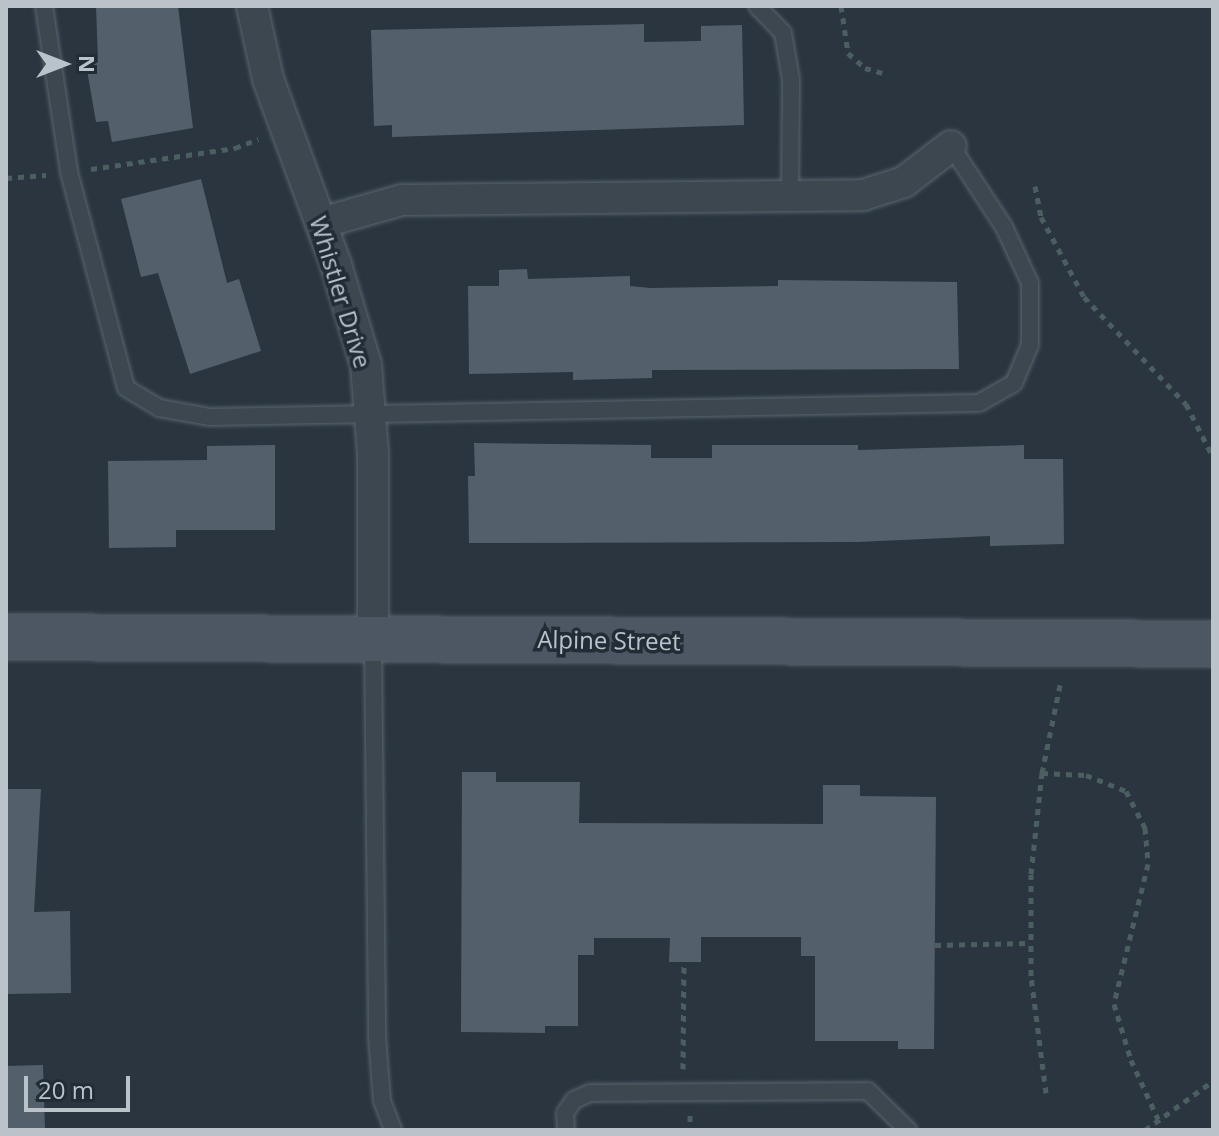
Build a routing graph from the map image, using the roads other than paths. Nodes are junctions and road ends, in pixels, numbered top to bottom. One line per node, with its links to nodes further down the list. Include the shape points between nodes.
1 (44, 6): 7 (lane, via 69,172 126,388 159,408 210,417)
2 (252, 6): 6 (street, Whistler Drive, via 268,79)
3 (757, 6): 5 (lane, via 783,33 791,80)
4 (951, 146): 5 (street, via 904,182 863,195); 7 (lane, via 1004,227 1030,283 1030,345 1014,383 979,403)
5 (790, 196): 6 (street, via 402,200)
6 (321, 223): 7 (street, Whistler Drive, via 366,365)
7 (370, 411): 8 (street, Whistler Drive)
8 (373, 636): 9 (street, Alpine Street); 10 (street, Alpine Street); 11 (lane, via 377,1036 382,1101)
9 (6, 637)
10 (1213, 644)
11 (393, 1130)
12 (566, 1130): 13 (lane, via 565,1113 574,1100 590,1093 868,1091)
13 (908, 1130)

